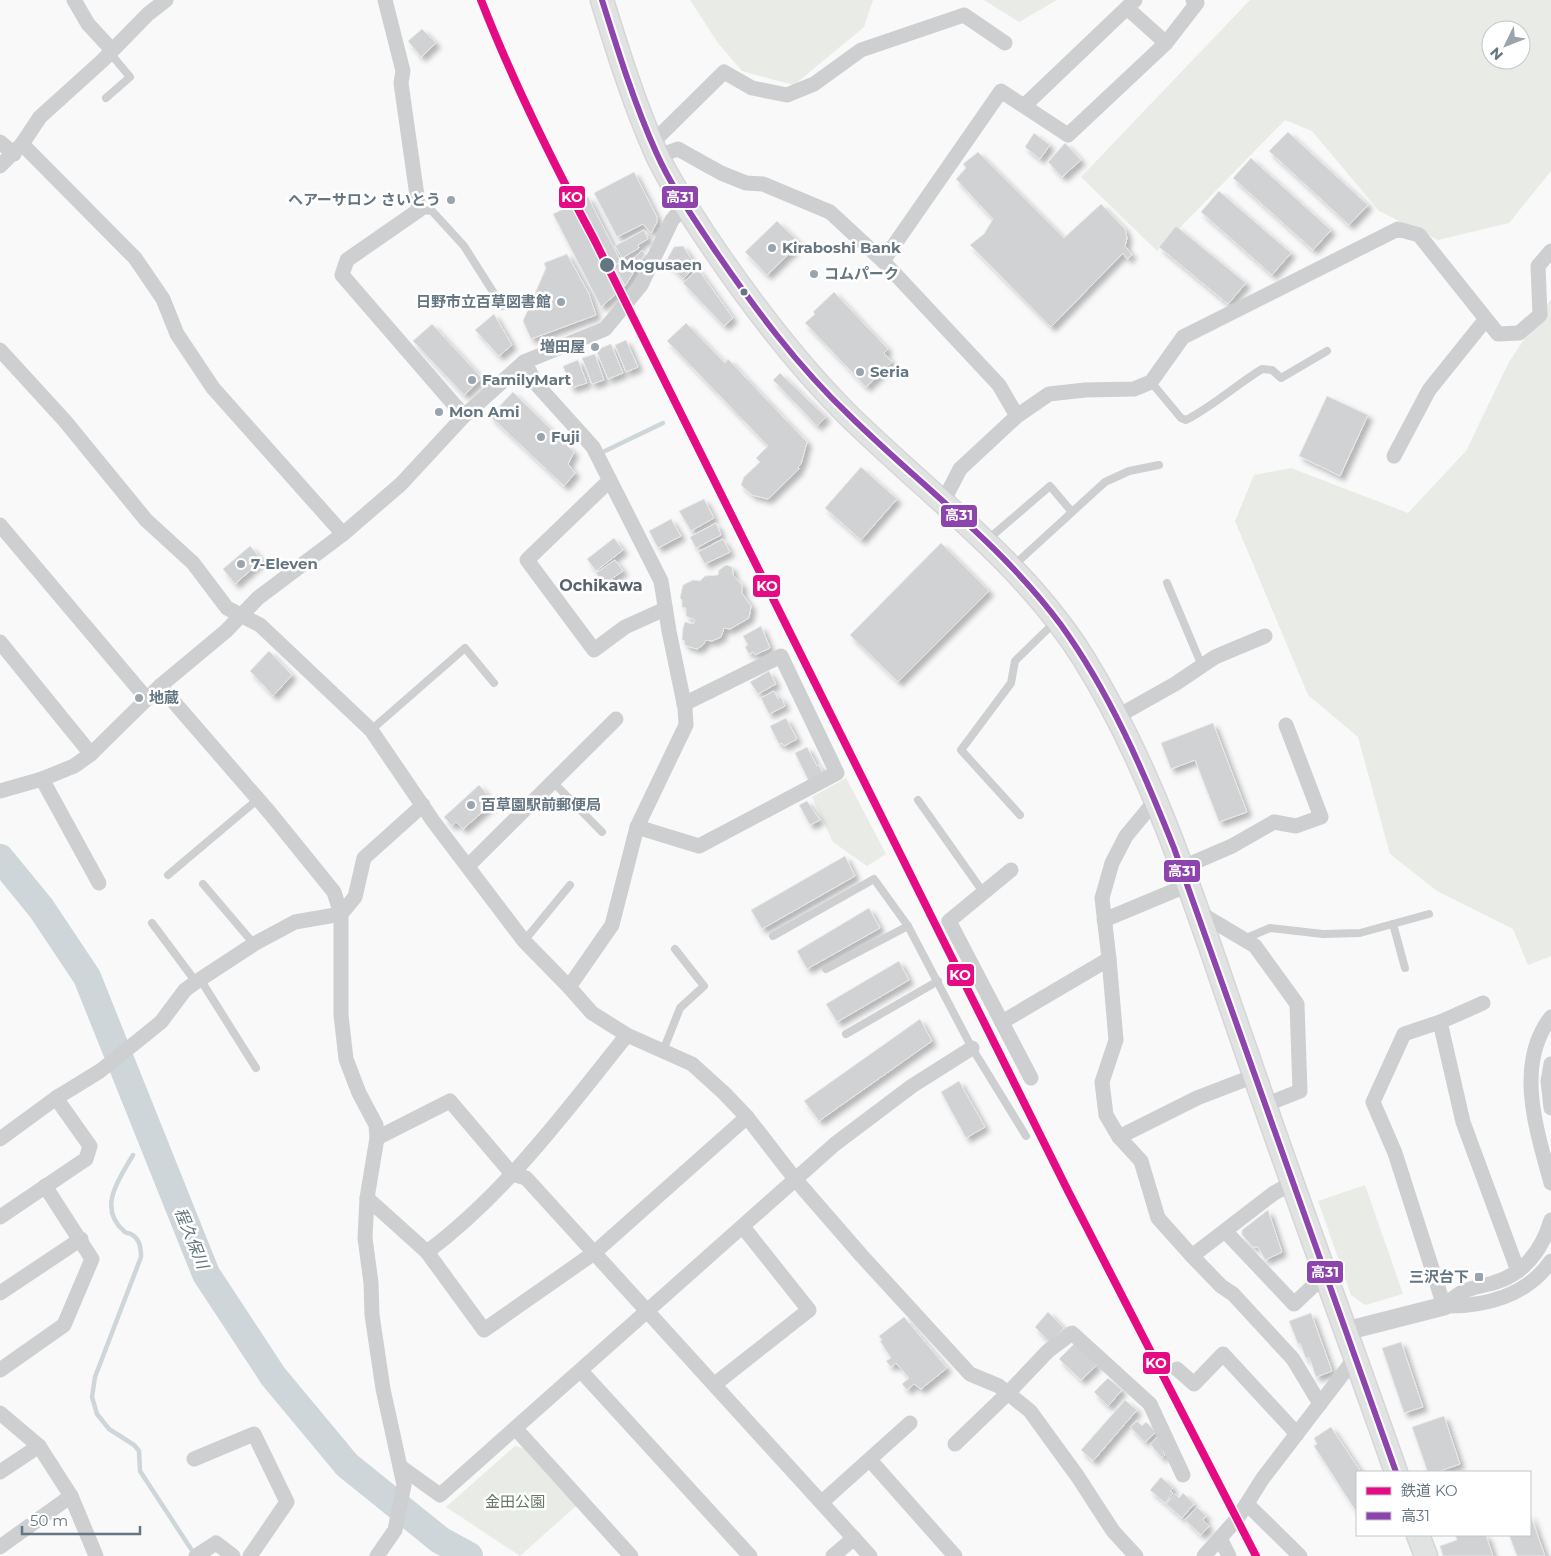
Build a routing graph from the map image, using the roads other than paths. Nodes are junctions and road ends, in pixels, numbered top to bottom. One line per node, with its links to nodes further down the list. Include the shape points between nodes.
1 (74, 0): 9 (street, via 88,24)
2 (166, 0): 9 (street)
3 (384, 0): 17 (street, via 403,71 401,83)
4 (602, 0): 14 (main road, via 631,90)
5 (1193, 0): 8 (street, via 1197,4)
6 (1131, 4): 8 (street); 11 (street)
7 (1005, 42): 14 (street, via 964,15 861,50 814,84 787,95 752,88 724,72)
8 (1166, 43): 11 (street, via 1068,135)
9 (111, 52): 10 (lane, via 130,77); 13 (street, via 40,117)
10 (106, 98)
11 (1025, 105): 19 (street, via 1001,91)
12 (0, 142): 13 (street)
13 (18, 149): 15 (street); 34 (street, via 135,258 163,299 177,334 213,388)
14 (655, 149): 16 (main road); 19 (street, via 678,148 720,173 746,183 763,184 830,212)
15 (0, 166)
16 (686, 205): 24 (street, via 672,220 642,285 605,329); 31 (main road, via 724,264 786,346 846,413)
17 (419, 210): 20 (lane, via 432,211 464,246); 26 (street, via 347,260 342,275)
18 (1551, 250): 21 (street, via 1538,266 1540,315 1519,333 1498,334)
19 (883, 261): 27 (street, via 999,385)
20 (502, 306)
21 (1486, 319): 25 (street, via 1419,235 1398,230 1183,337); 28 (street, via 1429,390)
22 (0, 350): 39 (street, via 146,520 193,563 227,608)
23 (1327, 351): 25 (lane, via 1281,378 1272,370 1262,369 1228,390 1208,409 1186,420)
24 (524, 362): 26 (street); 30 (street, via 538,386 593,447)
25 (1151, 382): 27 (street, via 1134,389 1049,394)
26 (464, 416): 34 (street, via 401,484)
27 (1017, 416): 31 (street, via 960,469)
28 (1394, 456)
29 (1159, 465): 32 (lane, via 1115,476)
30 (609, 480): 38 (street, via 661,581); 38 (street, via 527,560 594,650 625,627)
31 (943, 502): 35 (main road)
32 (1072, 512): 35 (lane, via 1050,486); 36 (lane)
33 (0, 525): 46 (street)
34 (343, 534): 39 (street, via 258,598)
35 (986, 542): 36 (main road)
36 (1012, 568): 40 (main road)
37 (1167, 583): 43 (lane)
38 (665, 609): 47 (street)
39 (241, 615): 45 (street); 51 (street, via 260,625)
40 (1057, 620): 48 (main road); 60 (lane, via 1016,661 1011,683 961,750)
41 (1265, 636): 43 (street)
42 (1, 646): 52 (street)
43 (1202, 666): 48 (street)
44 (494, 683): 51 (lane, via 465,648)
45 (160, 686): 46 (street); 56 (street)
46 (147, 698): 52 (street)
47 (684, 704): 61 (street, via 686,725); 61 (street, via 781,656 837,773 699,846)
48 (1118, 716): 58 (main road)
49 (616, 719): 54 (street)
50 (1286, 725): 66 (street, via 1321,817 1296,826 1274,822)
51 (371, 730): 59 (street)
52 (91, 754): 53 (street, via 74,766)
53 (42, 779): 55 (street); 67 (street)
54 (553, 782): 62 (lane); 63 (street)
55 (0, 791)
56 (258, 799): 65 (lane); 72 (street, via 334,892)
57 (918, 800): 70 (lane)
58 (1155, 801): 66 (main road); 74 (street, via 1126,836 1112,864 1102,898)
59 (423, 805): 63 (street); 72 (street, via 364,858 354,897)
60 (1020, 815)
61 (637, 827): 88 (street, via 612,925)
62 (602, 832)
63 (468, 866): 80 (street)
64 (1011, 870): 70 (street)
65 (168, 875)
66 (1185, 876): 71 (main road); 74 (street)
67 (99, 883)
68 (203, 884): 81 (lane)
69 (570, 885): 80 (lane)
70 (983, 892): 91 (street, via 949,920)
71 (1198, 912): 79 (street); 99 (main road)
72 (341, 914): 81 (street, via 295,922); 107 (street, via 341,1015 346,1059 376,1125)
73 (1429, 914): 76 (lane)
74 (1104, 920): 83 (street)
75 (152, 923): 86 (lane)
76 (1392, 924): 79 (lane, via 1360,933 1322,934 1270,928); 84 (lane)
77 (908, 926): 78 (lane, via 874,879); 85 (lane); 87 (lane)
78 (773, 936)
79 (1244, 939): 102 (street, via 1256,946 1298,1004 1300,1092)
80 (524, 940): 88 (street)
81 (254, 944): 86 (street)
82 (675, 949): 96 (lane, via 704,986 680,1008)
83 (1110, 959): 91 (street); 106 (street, via 1116,1040 1102,1082 1106,1115)
84 (1405, 968)
85 (826, 969)
86 (198, 980): 98 (lane); 101 (street, via 185,990 161,1022 102,1070)
87 (938, 981): 93 (lane); 95 (lane)
88 (570, 987): 94 (street, via 592,1013)
89 (1482, 1003): 92 (street)
90 (1551, 1017): 111 (street, via 1537,1046 1530,1082 1532,1116)
91 (1002, 1022): 100 (street)
92 (1440, 1022): 124 (street, via 1463,1122); 127 (street, via 1404,1034 1373,1102 1395,1153)
93 (846, 1034)
94 (627, 1035): 96 (street); 109 (street)
95 (972, 1048): 105 (lane); 110 (street, via 912,1086)
96 (663, 1052): 104 (street, via 692,1064)
97 (1551, 1064): 103 (street, via 1548,1081)
98 (256, 1068)
99 (1254, 1076): 102 (main road); 106 (street, via 1197,1098)
100 (1031, 1078)
101 (56, 1098): 108 (street); 113 (street, via 90,1146 86,1159)
102 (1265, 1105): 112 (main road)
103 (1551, 1108)
104 (747, 1117): 110 (street); 121 (street)
105 (1026, 1136)
106 (1119, 1137): 122 (street, via 1141,1161 1158,1218)
107 (377, 1138): 109 (street, via 450,1101); 114 (street)
108 (0, 1139)
109 (512, 1174): 120 (street, via 455,1231); 121 (street, via 526,1178)
110 (795, 1178): 117 (street); 135 (street, via 970,1374)
111 (1551, 1183)
112 (1291, 1184): 118 (street, via 1274,1193); 125 (main road)
113 (45, 1186): 115 (street); 119 (street)
114 (367, 1198): 120 (street); 145 (street, via 366,1238 372,1315 383,1390)
115 (0, 1217)
116 (1551, 1220): 124 (street, via 1535,1256)
117 (743, 1227): 128 (street); 134 (street, via 809,1310)
118 (1225, 1231): 122 (street); 125 (street, via 1294,1304 1313,1286)
119 (80, 1239): 126 (street); 131 (street, via 92,1259 64,1325)
120 (427, 1252): 121 (street, via 484,1330)
121 (594, 1253): 128 (street)
122 (1192, 1256): 136 (street, via 1233,1294 1293,1359)
123 (1551, 1261): 127 (street, via 1525,1287 1503,1298 1470,1307)
124 (1518, 1272): 127 (street, via 1464,1291)
125 (1328, 1281): 129 (main road)
126 (0, 1293)
127 (1444, 1306): 129 (street)
128 (648, 1310): 133 (street); 134 (street)
129 (1346, 1331): 130 (main road)
130 (1356, 1358): 136 (street); 146 (main road)
131 (0, 1370)
132 (1177, 1370): 140 (street, via 1194,1384 1223,1354)
133 (581, 1371): 139 (street); 162 (street)
134 (716, 1384): 150 (street)
135 (1008, 1393): 141 (street); 148 (street, via 1048,1351 1072,1333 1150,1404); 166 (street, via 1030,1411 1113,1531)
136 (1320, 1404): 140 (street)
137 (0, 1413): 142 (street)
138 (910, 1423): 144 (street)
139 (516, 1429): 145 (street, via 440,1495); 161 (street)
140 (1297, 1434): 151 (street)
141 (955, 1444)
142 (39, 1446): 147 (street); 149 (street)
143 (194, 1459): 159 (street, via 254,1434 287,1502)
144 (870, 1460): 150 (street); 165 (street)
145 (401, 1467): 160 (street, via 404,1485 396,1526)
146 (1396, 1471)
147 (0, 1472)
148 (1183, 1475)
149 (71, 1496): 155 (street); 156 (street)
150 (822, 1502): 153 (street)
151 (1247, 1504): 154 (street); 169 (street)
152 (1418, 1536): 170 (main road)
153 (854, 1538): 163 (street); 164 (street)
154 (1220, 1538): 167 (street); 168 (street)
155 (0, 1547)
156 (96, 1556)
157 (196, 1556): 158 (street, via 216,1542)
158 (233, 1556)
159 (250, 1556)
160 (377, 1556)
161 (631, 1556)
162 (750, 1556)
163 (833, 1556)
164 (870, 1556)
165 (955, 1556)
166 (1136, 1556)
167 (1204, 1556)
168 (1229, 1556)
169 (1300, 1556)
170 (1426, 1556)

